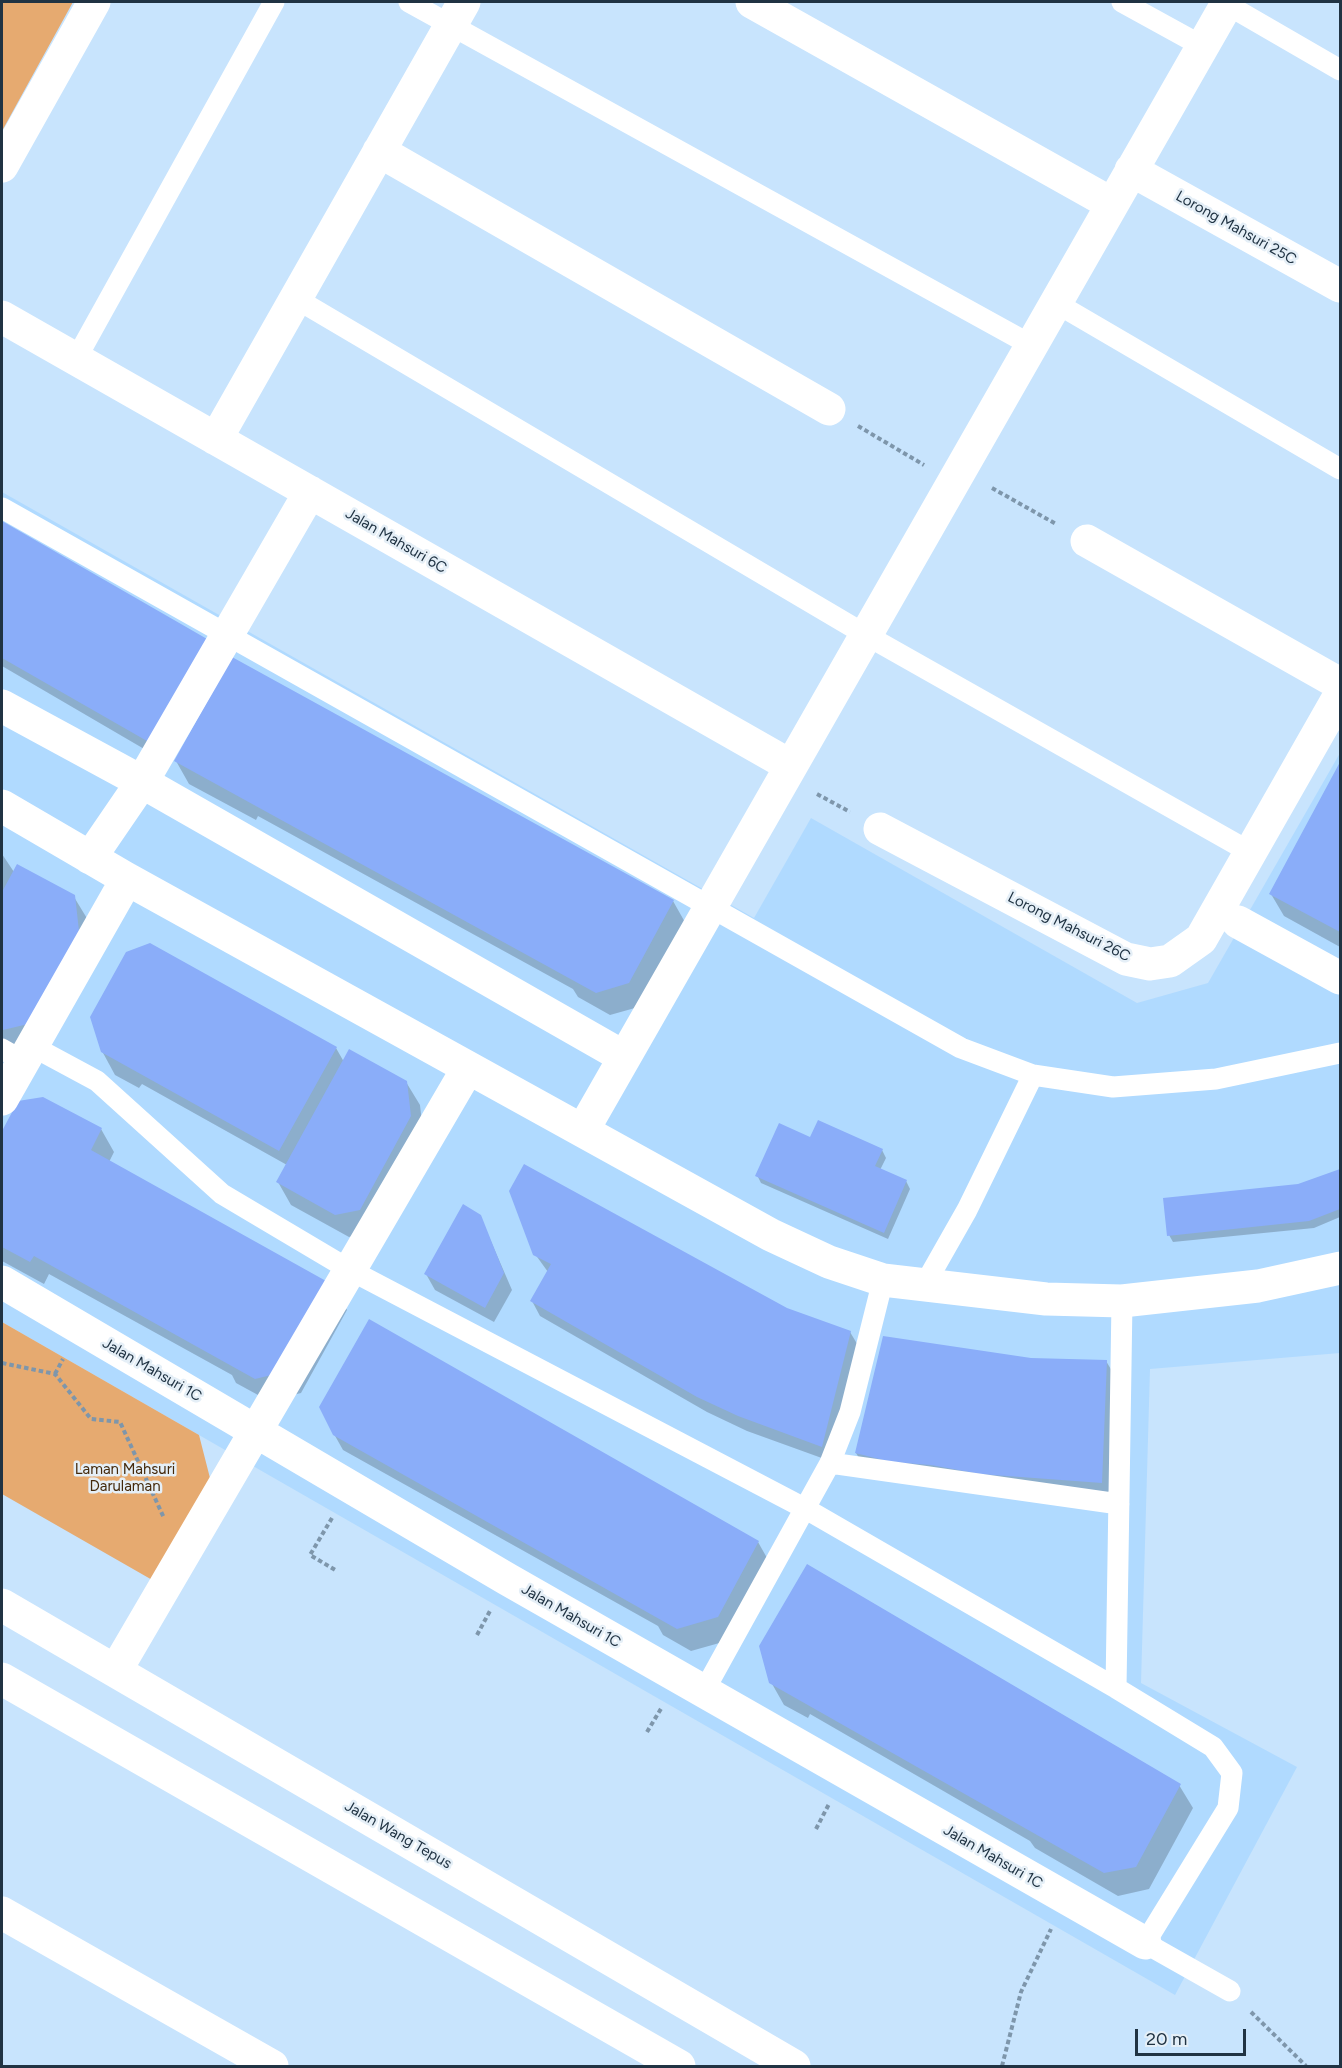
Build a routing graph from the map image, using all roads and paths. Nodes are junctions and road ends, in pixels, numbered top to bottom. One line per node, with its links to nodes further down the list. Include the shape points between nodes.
1 (94, 2): 11 (street)
2 (274, 2): 19 (lane)
3 (409, 2): 7 (lane)
4 (752, 2): 13 (street)
5 (1122, 2): 8 (lane)
6 (1227, 3): 8 (street); 9 (lane)
7 (457, 13): 10 (street); 18 (lane)
8 (1202, 46): 12 (street)
9 (1341, 70)
10 (379, 151): 15 (street); 20 (street)
11 (2, 166)
12 (1131, 170): 13 (street); 14 (street, Lorong Mahsuri 25C)
13 (1112, 204): 16 (street)
14 (1341, 286)
15 (296, 298): 21 (street); 27 (lane)
16 (1056, 303): 18 (street); 22 (lane)
17 (2, 317): 19 (street, Jalan Mahsuri 6C)
18 (1031, 345): 23 (street)
19 (76, 359): 21 (street, Jalan Mahsuri 6C)
20 (828, 409): 23 (path)
21 (216, 439): 24 (street, Jalan Mahsuri 6C)
22 (1341, 469)
23 (956, 476): 26 (path); 27 (street)
24 (310, 492): 28 (street); 32 (street, Jalan Mahsuri 6C)
25 (2, 508): 28 (lane)
26 (1087, 541): 29 (street)
27 (866, 635): 32 (street); 36 (lane)
28 (228, 637): 33 (street); 39 (lane)
29 (1341, 684)
30 (1341, 695): 36 (street, Lorong Mahsuri 26C)
31 (2, 706): 33 (street)
32 (788, 771): 35 (path); 39 (street)
33 (142, 782): 37 (street); 44 (street)
34 (2, 806): 37 (street)
35 (880, 829): 36 (street, Lorong Mahsuri 26C, via 1126,959 1150,964 1170,961 1201,939)
36 (1250, 852)
37 (90, 858): 38 (street)
38 (127, 879): 42 (street); 45 (street)
39 (710, 908): 44 (street); 46 (lane, via 961,1048)
40 (1238, 922): 41 (street)
41 (1341, 978)
42 (19, 1052): 47 (street); 50 (lane, via 97,1081 222,1194)
43 (1341, 1053): 46 (lane, via 1216,1079 1113,1087)
44 (624, 1057): 48 (street)
45 (468, 1068): 48 (street); 50 (street)
46 (1034, 1075): 53 (lane)
47 (2, 1099)
48 (583, 1130): 51 (street, via 771,1235 829,1262)
49 (1341, 1268): 54 (street, via 1258,1286)
50 (350, 1270): 56 (street); 60 (lane)
51 (883, 1280): 53 (street); 57 (lane, via 850,1412)
52 (2, 1282): 56 (street, Jalan Mahsuri 1C)
53 (925, 1284): 54 (street, via 1046,1299)
54 (1122, 1301): 59 (lane)
55 (2, 1363): 61 (path, via 55,1374 91,1419 120,1422 162,1517)
56 (256, 1431): 58 (street, Jalan Mahsuri 1C); 61 (street)
57 (830, 1463): 59 (lane); 60 (lane)
58 (351, 1486): 62 (path, via 310,1555); 67 (street, Jalan Mahsuri 1C)
59 (1119, 1504): 66 (lane)
60 (806, 1509): 66 (lane); 67 (lane)
61 (195, 1535): 64 (street)
62 (337, 1571)
63 (2, 1605): 64 (street, Jalan Wang Tepus)
64 (117, 1670): 74 (street, Jalan Wang Tepus)
65 (2, 1679): 73 (street)
66 (1116, 1688): 70 (lane, via 1214,1747 1232,1773 1228,1808)
67 (704, 1691): 68 (street, Jalan Mahsuri 1C)
68 (1066, 1898): 70 (street, Jalan Mahsuri 1C); 75 (path, via 1021,1992)
69 (2, 1914): 72 (street)
70 (1145, 1943): 71 (lane)
71 (1230, 1991): 76 (path)
72 (272, 2067)
73 (679, 2067)
74 (794, 2067)
75 (1002, 2067)
76 (1306, 2067)

